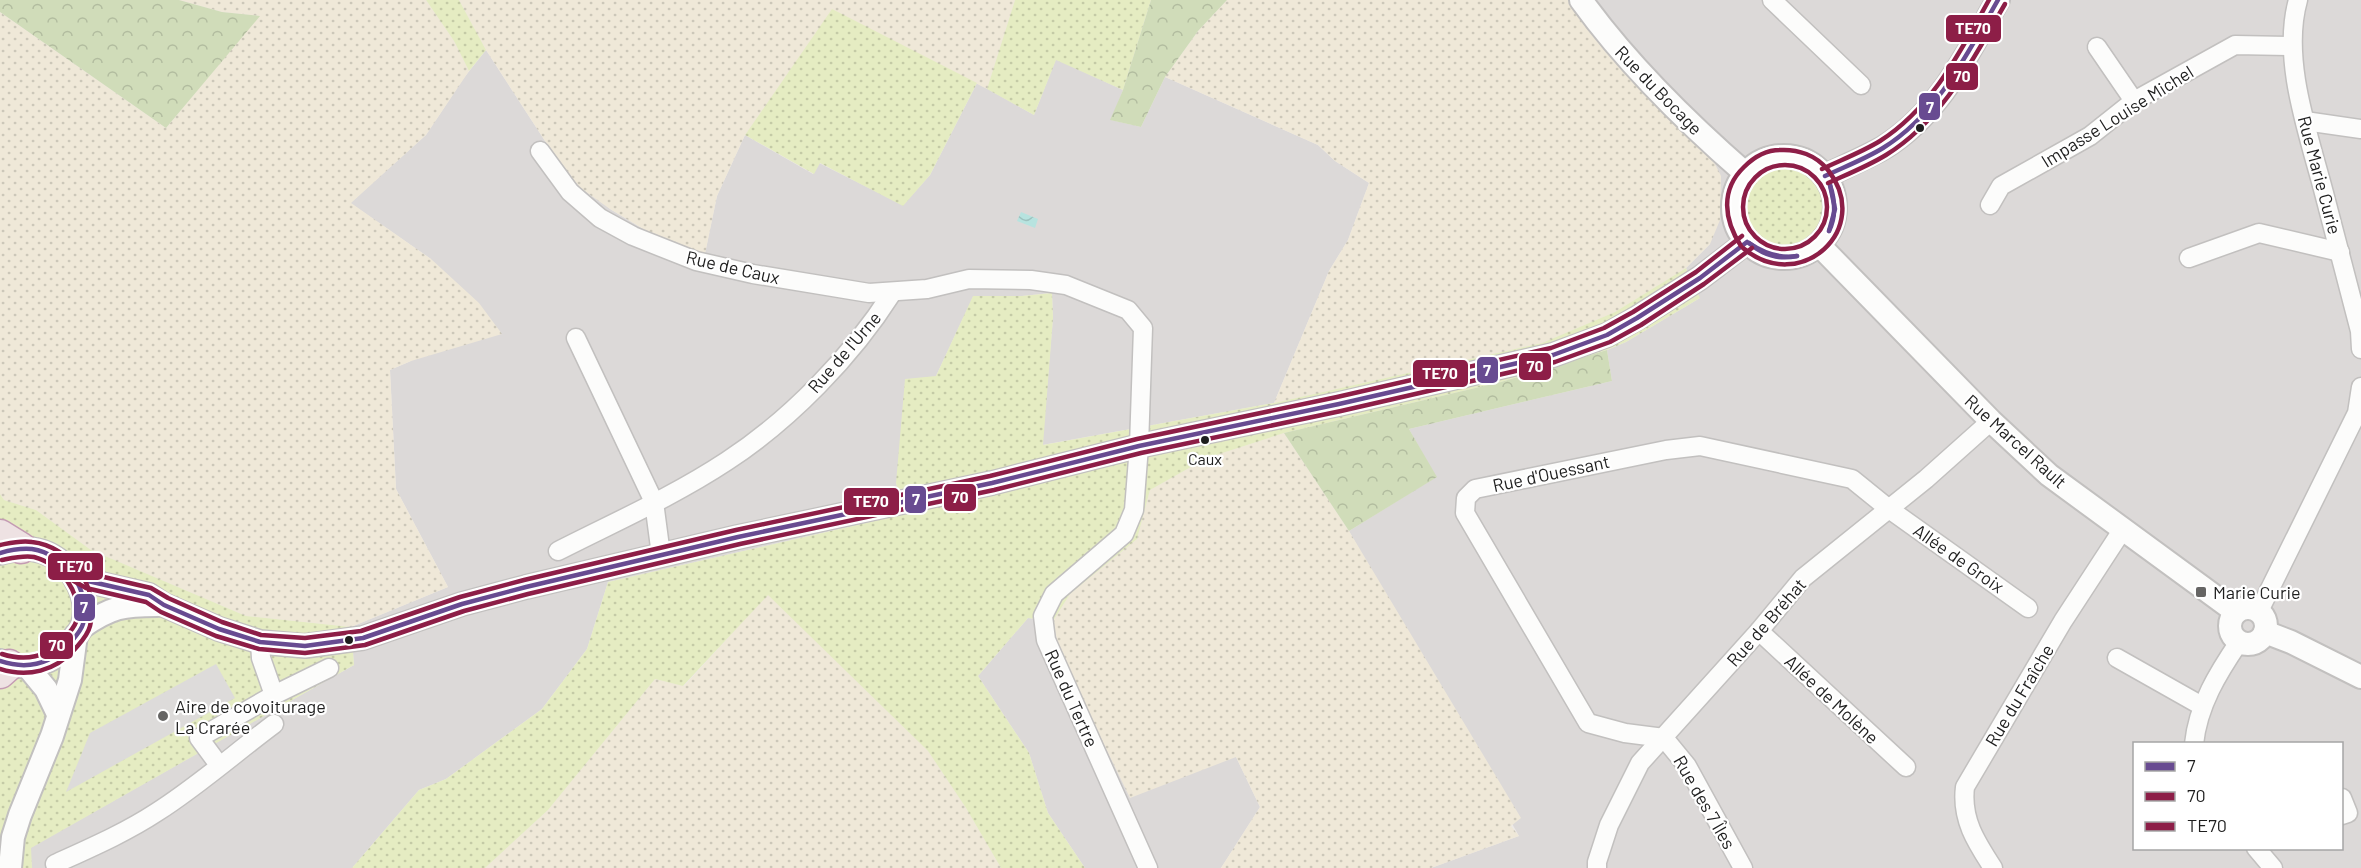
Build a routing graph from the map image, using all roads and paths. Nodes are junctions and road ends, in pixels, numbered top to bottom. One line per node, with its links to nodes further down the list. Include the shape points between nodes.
1 (1581, 0): 12 (street, Rue du Bocage, via 1641,74)
2 (1772, 0): 7 (street)
3 (2298, 0): 5 (street, Rue Marie Curie)
4 (1991, 4): 13 (street, via 1960,67 1917,121 1883,148)
5 (2292, 46): 8 (street, Impasse Louise Michel, via 2235,45); 9 (street, Rue Marie Curie)
6 (2097, 47): 8 (street)
7 (1861, 85)
8 (2134, 101): 14 (street, Impasse Louise Michel, via 2090,136 2001,186)
9 (2305, 121): 10 (street); 17 (street, Rue Marie Curie)
10 (2361, 129)
11 (540, 151): 19 (street, Rue de Caux, via 570,192 600,218 633,236 696,261 753,274 869,293)
12 (1746, 174): 13 (street, via 1760,162 1777,156 1795,157 1812,164); 15 (street, via 1736,189 1733,208 1737,226)
13 (1825, 176): 16 (street, via 1834,193 1835,212 1830,230)
14 (1990, 205)
15 (1747, 242): 16 (street, via 1763,254 1782,258 1802,255); 25 (street, via 1637,318 1607,335 1553,355)
16 (1819, 245): 24 (street, Rue Marcel Rault)
17 (2340, 252): 18 (street, via 2259,233); 21 (street, Rue Marie Curie)
18 (2189, 258)
19 (892, 293): 25 (street, Rue de l'Urne, via 969,279 1030,280 1066,285 1128,310 1143,328); 26 (street, Rue de l'Urne, via 872,325 792,412 726,462)
20 (576, 338): 26 (street)
21 (2361, 349)
22 (2361, 387): 23 (street)
23 (2359, 412): 36 (street)
24 (1991, 421): 27 (street, Rue de Bréhat); 28 (street, Rue Marcel Rault, via 2049,475)
25 (1139, 446): 31 (street, via 993,483); 58 (street, Rue du Tertre, via 1134,510 1124,534 1054,594 1042,615 1046,640)
26 (654, 502): 30 (street, Rue de l'Urne); 31 (street)
27 (1889, 509): 34 (street, Allée de Groix); 38 (street, Rue de Bréhat, via 1803,578); 49 (street, Rue d'Ouessant, via 1852,479 1700,446 1475,489 1466,498 1465,513 1588,723)
28 (2123, 529): 35 (street, Rue Marcel Rault); 61 (street, Rue du Fraîche, via 2063,621 1965,787 1963,803 1968,823)
29 (7, 546): 32 (street, via 36,549)
30 (558, 551)
31 (661, 555): 39 (street, via 462,604 363,638 305,646)
32 (69, 570): 33 (street, via 88,581 149,595); 37 (street, via 83,598 84,615)
33 (164, 605): 37 (street, via 124,605 100,615); 39 (street, via 219,630)
34 (2028, 608)
35 (2236, 612): 36 (street, via 2248,607); 40 (street, via 2229,623)
36 (2262, 622): 40 (street, via 2263,638 2253,644); 44 (street, via 2291,642)
37 (79, 631): 42 (street, via 65,650 51,660); 47 (street, via 70,680)
38 (1759, 631): 49 (street, Rue de Bréhat); 52 (street, Allée de Molène)
39 (260, 642): 45 (street, via 261,658)
40 (2239, 642): 46 (street)
41 (2117, 658): 46 (street)
42 (9, 666): 47 (street, via 46,689)
43 (329, 668): 45 (street)
44 (2361, 677)
45 (274, 696): 51 (street, via 199,738)
46 (2202, 706): 50 (street)
47 (58, 714): 57 (street, via 13,837)
48 (274, 724): 51 (street)
49 (1664, 738): 59 (street, Rue de Bréhat, via 1640,763 1628,783 1609,825); 60 (street, Rue des 7 Îles, via 1687,766)
50 (2194, 742)
51 (219, 765): 56 (street, via 157,813 110,840)
52 (1905, 767)
53 (2343, 800): 54 (street, via 2348,813)
54 (2343, 815)
55 (2257, 850): 62 (street)
56 (55, 864)
57 (10, 868)
58 (1148, 868)
59 (1597, 868)
60 (1743, 868)
61 (1993, 868)
62 (2273, 868)

